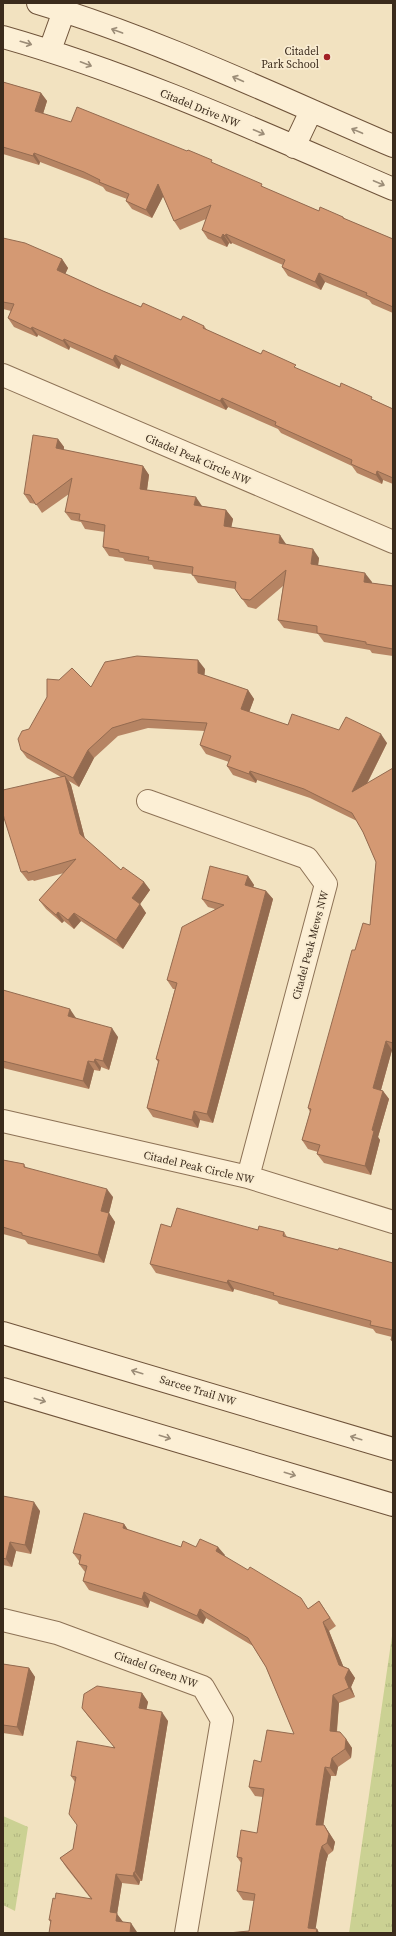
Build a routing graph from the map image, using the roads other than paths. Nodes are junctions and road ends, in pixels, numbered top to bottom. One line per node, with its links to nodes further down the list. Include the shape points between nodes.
1 (38, 3): 2 (street)
2 (64, 11): 4 (street); 5 (street, one-way to 2, via 194,59)
3 (3, 37): 4 (street, Citadel Drive NW, one-way to 4)
4 (50, 50): 7 (street, Citadel Drive NW, one-way to 7, via 175,97)
5 (311, 111): 6 (street, one-way to 5); 7 (street)
6 (393, 146)
7 (294, 147): 8 (street, Citadel Drive NW, one-way to 8)
8 (393, 189)
9 (3, 375): 10 (street, Citadel Peak Circle NW)
10 (393, 542)
11 (148, 801): 13 (street, Citadel Peak Mews NW, via 307,858 326,884)
12 (3, 1121): 13 (street, Citadel Peak Circle NW)
13 (248, 1177): 14 (street, Citadel Peak Circle NW)
14 (393, 1222)
15 (3, 1333): 17 (street, Sarcee Trail NW, one-way to 15)
16 (3, 1389): 18 (street, one-way to 18)
17 (393, 1449)
18 (393, 1505)
19 (3, 1620): 20 (street, Citadel Green NW, via 57,1633 203,1687 222,1720)
20 (186, 1933)

